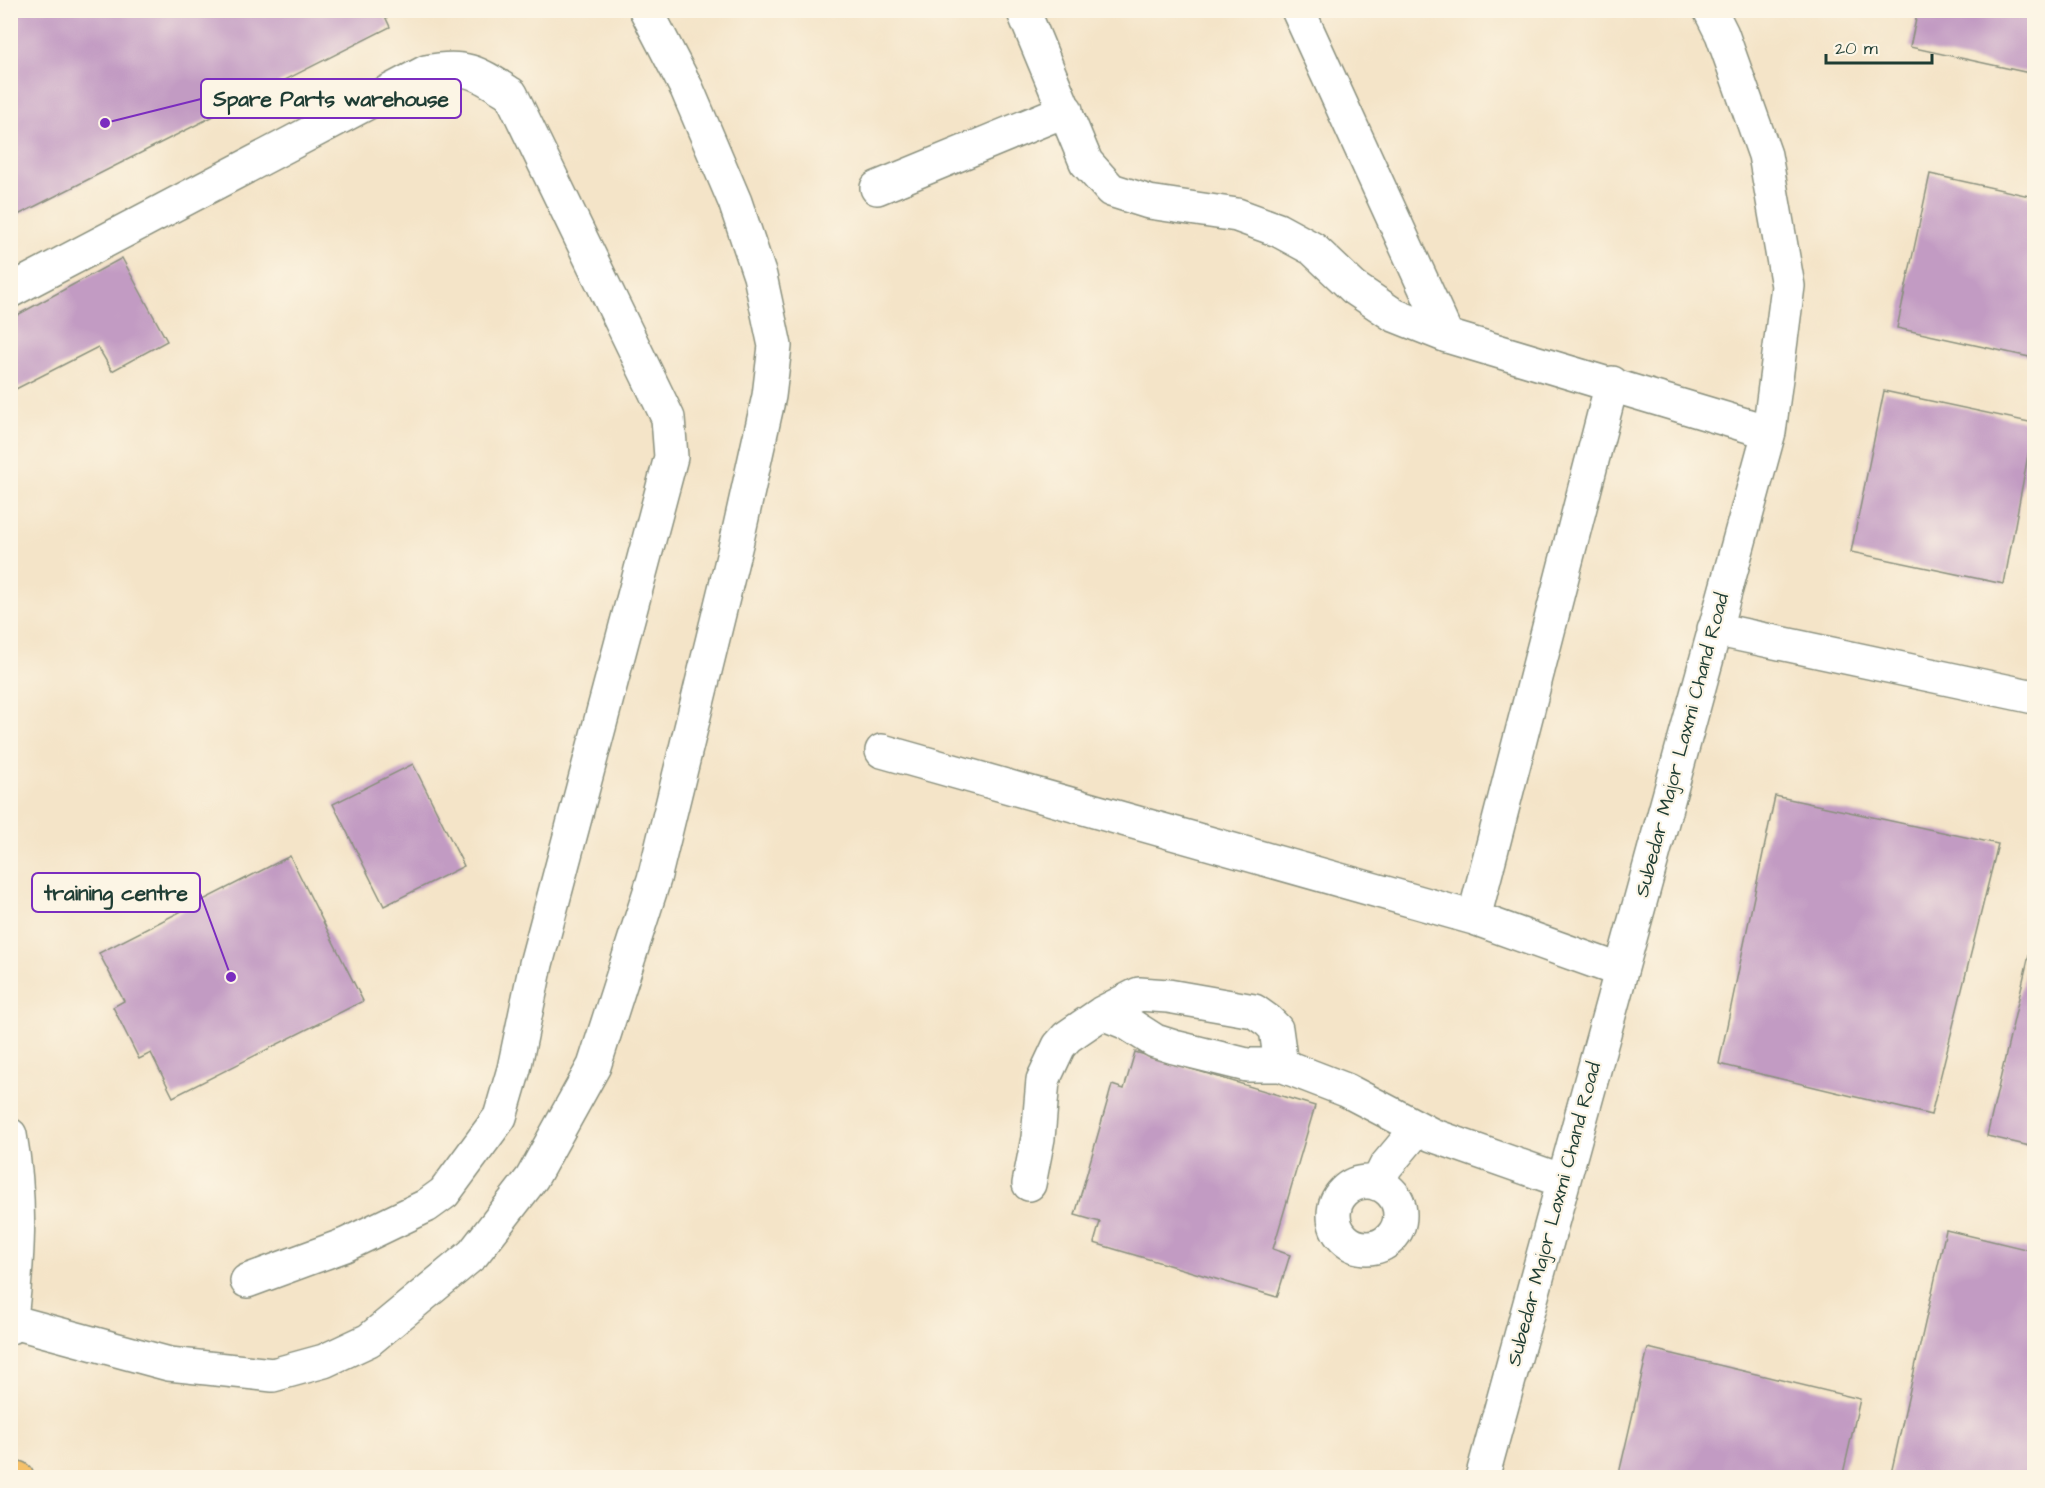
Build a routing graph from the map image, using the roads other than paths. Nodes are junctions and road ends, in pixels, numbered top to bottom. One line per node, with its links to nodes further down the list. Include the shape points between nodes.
1 (646, 10): 24 (street, via 687,89 735,202 760,276 775,346 769,396 737,540 654,879 594,1066 532,1178 473,1254 369,1340 324,1360 273,1376 170,1364)
2 (1023, 10): 5 (street)
3 (1298, 10): 8 (street)
4 (1710, 10): 10 (street, Subedar Major Laxmi Chand Road, via 1765,155 1788,286)
5 (1066, 110): 6 (street); 8 (street, via 1086,162 1111,190 1149,202 1238,215 1278,230 1313,249 1354,288 1394,315)
6 (878, 188)
7 (10, 291): 23 (street, via 426,72 450,68 477,73 511,94 669,418 670,457 536,964 500,1117 444,1193 426,1206 345,1245)
8 (1447, 336): 9 (street)
9 (1612, 383): 10 (street); 14 (street)
10 (1769, 432): 11 (street, Subedar Major Laxmi Chand Road)
11 (1714, 629): 12 (street); 15 (street, Subedar Major Laxmi Chand Road)
12 (2034, 697)
13 (882, 751): 14 (street)
14 (1474, 918): 15 (street)
15 (1619, 970): 20 (street, Subedar Major Laxmi Chand Road)
16 (1102, 1013): 17 (street, via 1174,1047 1247,1065); 17 (street, via 1139,994 1254,1011 1276,1029); 21 (street, via 1067,1037 1048,1065)
17 (1281, 1065): 18 (street, via 1346,1090)
18 (1418, 1128): 20 (street); 22 (street, via 1386,1166)
19 (10, 1135): 24 (street, via 19,1200)
20 (1563, 1181): 28 (street, Subedar Major Laxmi Chand Road)
21 (1029, 1184)
22 (1377, 1184)
23 (247, 1281)
24 (11, 1321): 25 (street)
25 (10, 1327)
26 (10, 1476): 27 (main road)
27 (17, 1478)
28 (1482, 1478)

